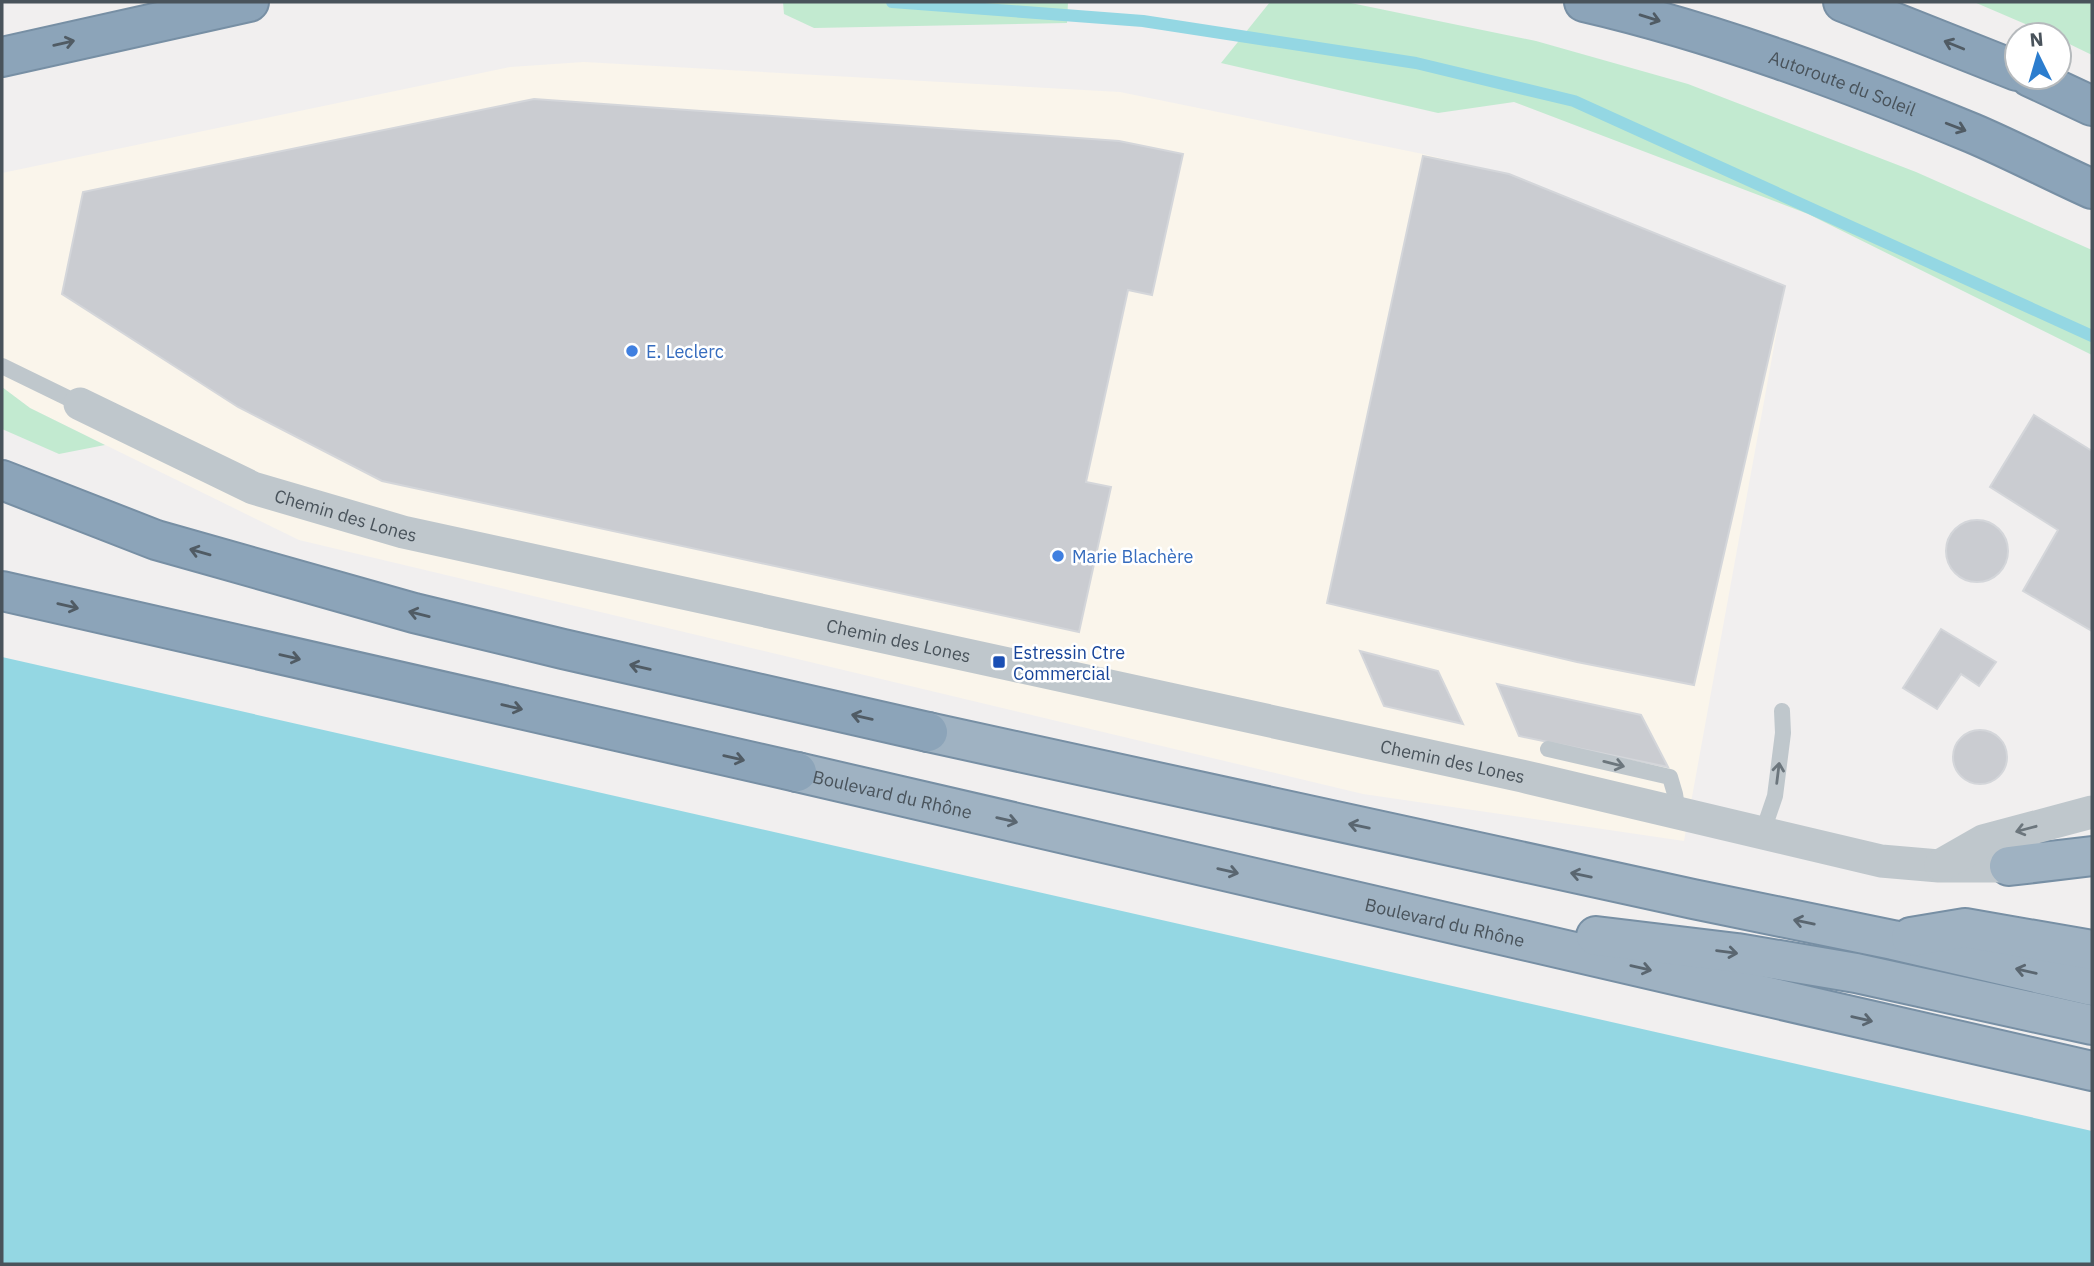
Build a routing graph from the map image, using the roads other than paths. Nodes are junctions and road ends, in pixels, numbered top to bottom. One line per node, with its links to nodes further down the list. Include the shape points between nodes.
1 (249, 2): 4 (highway, one-way to 1)
2 (1584, 2): 8 (highway, Autoroute du Soleil, one-way to 8, via 1646,16 1819,74 1973,134)
3 (1843, 2): 5 (highway, one-way to 3)
4 (2, 57)
5 (2003, 65)
6 (2060, 91): 7 (highway)
7 (2092, 106)
8 (2092, 190)
9 (2, 366): 10 (lane)
10 (80, 404): 16 (street, Chemin des Lones, via 253,488 403,532)
11 (2, 480): 23 (highway, one-way to 11, via 928,732 414,613 156,540)
12 (2, 591): 22 (highway, Boulevard du Rhône, one-way to 22)
13 (1782, 711): 17 (lane, one-way to 13, via 1775,796)
14 (1548, 749): 16 (lane, one-way to 16, via 1670,777)
15 (2092, 812): 20 (street, one-way to 20, via 1983,841)
16 (1678, 813): 17 (street, Chemin des Lones)
17 (1762, 834): 20 (street, Chemin des Lones, via 1881,861)
18 (2092, 840): 21 (street, Chemin des Lones)
19 (2092, 856): 21 (highway)
20 (1939, 866): 21 (street, Chemin des Lones)
21 (2009, 866)
22 (1416, 914): 26 (highway, one-way to 26, via 1737,953 1856,973); 27 (highway, Boulevard du Rhône, one-way to 27)
23 (1893, 940): 24 (highway, via 1965,928); 25 (highway, one-way to 23)
24 (2092, 950)
25 (2092, 986)
26 (2092, 1025)
27 (2092, 1071)

